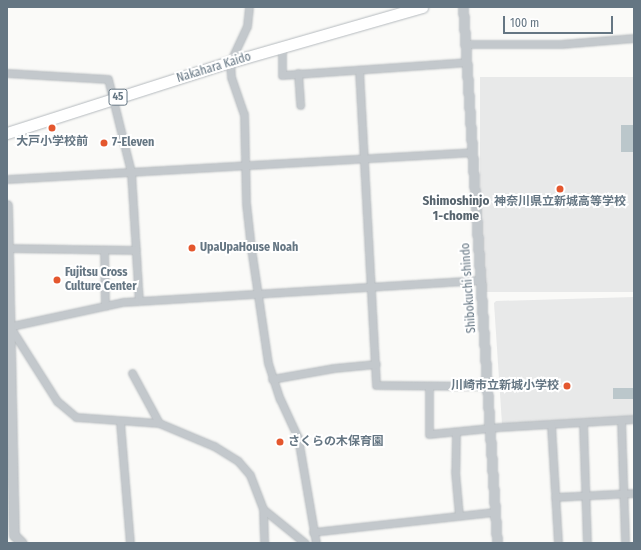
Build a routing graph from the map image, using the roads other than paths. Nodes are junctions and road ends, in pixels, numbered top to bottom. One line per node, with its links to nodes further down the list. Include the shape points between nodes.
1 (249, 7): 7 (street, via 246,26)
2 (422, 7): 6 (main road, Nakahara Kaido / 45)
3 (463, 7): 5 (street, Shibokuchi shindo)
4 (634, 38): 5 (street, via 561,44)
5 (465, 44): 8 (street, Shibokuchi shindo)
6 (282, 48): 7 (main road, Nakahara Kaido / 45); 11 (street, via 282,74)
7 (230, 62): 12 (main road, Nakahara Kaido / 45); 17 (street, via 231,77 244,114)
8 (466, 62): 9 (street); 15 (street, Shibokuchi shindo)
9 (359, 70): 11 (street); 16 (street)
10 (7, 73): 12 (street, via 108,79)
11 (298, 74): 13 (street)
12 (112, 99): 14 (main road, Nakahara Kaido / 45); 18 (street)
13 (300, 106)
14 (7, 133)
15 (472, 152): 16 (street); 24 (street, Shibokuchi shindo)
16 (364, 158): 17 (street); 25 (street)
17 (245, 165): 18 (street); 26 (street, via 246,203)
18 (131, 172): 19 (street); 23 (street)
19 (7, 179)
20 (7, 205): 21 (street)
21 (8, 248): 22 (street); 29 (street)
22 (104, 250): 23 (street); 28 (street)
23 (136, 250): 27 (street)
24 (481, 280): 25 (street); 34 (street, Shibokuchi shindo)
25 (371, 286): 26 (street); 30 (street)
26 (257, 293): 27 (street); 32 (street)
27 (139, 300): 28 (street)
28 (105, 306): 29 (street)
29 (8, 327): 37 (street, via 57,401 76,417); 43 (street)
30 (376, 364): 32 (street, via 334,368); 33 (street, via 376,384)
31 (132, 373): 38 (street)
32 (272, 379): 51 (street, via 298,438)
33 (429, 386): 34 (street); 42 (street, via 429,434)
34 (488, 386): 41 (street, Shibokuchi shindo)
35 (634, 419): 36 (street)
36 (621, 420): 39 (street); 45 (street)
37 (120, 422): 38 (street); 54 (street)
38 (159, 423): 48 (street, via 214,446 238,461 250,475)
39 (583, 423): 40 (street); 46 (street)
40 (551, 425): 41 (street); 47 (street)
41 (490, 429): 42 (street); 49 (street, Shibokuchi shindo)
42 (456, 432): 50 (street, via 455,470)
43 (10, 442): 52 (street)
44 (634, 493): 45 (street)
45 (624, 494): 46 (street); 61 (street)
46 (586, 496): 47 (street); 60 (street)
47 (556, 497): 59 (street)
48 (263, 509): 55 (street); 56 (street)
49 (495, 512): 50 (street); 58 (street, Shibokuchi shindo)
50 (459, 516): 51 (street)
51 (313, 532): 57 (street)
52 (11, 533): 53 (street)
53 (22, 543)
54 (130, 543)
55 (264, 543)
56 (305, 543)
57 (316, 543)
58 (498, 543)
59 (558, 543)
60 (588, 543)
61 (625, 543)

